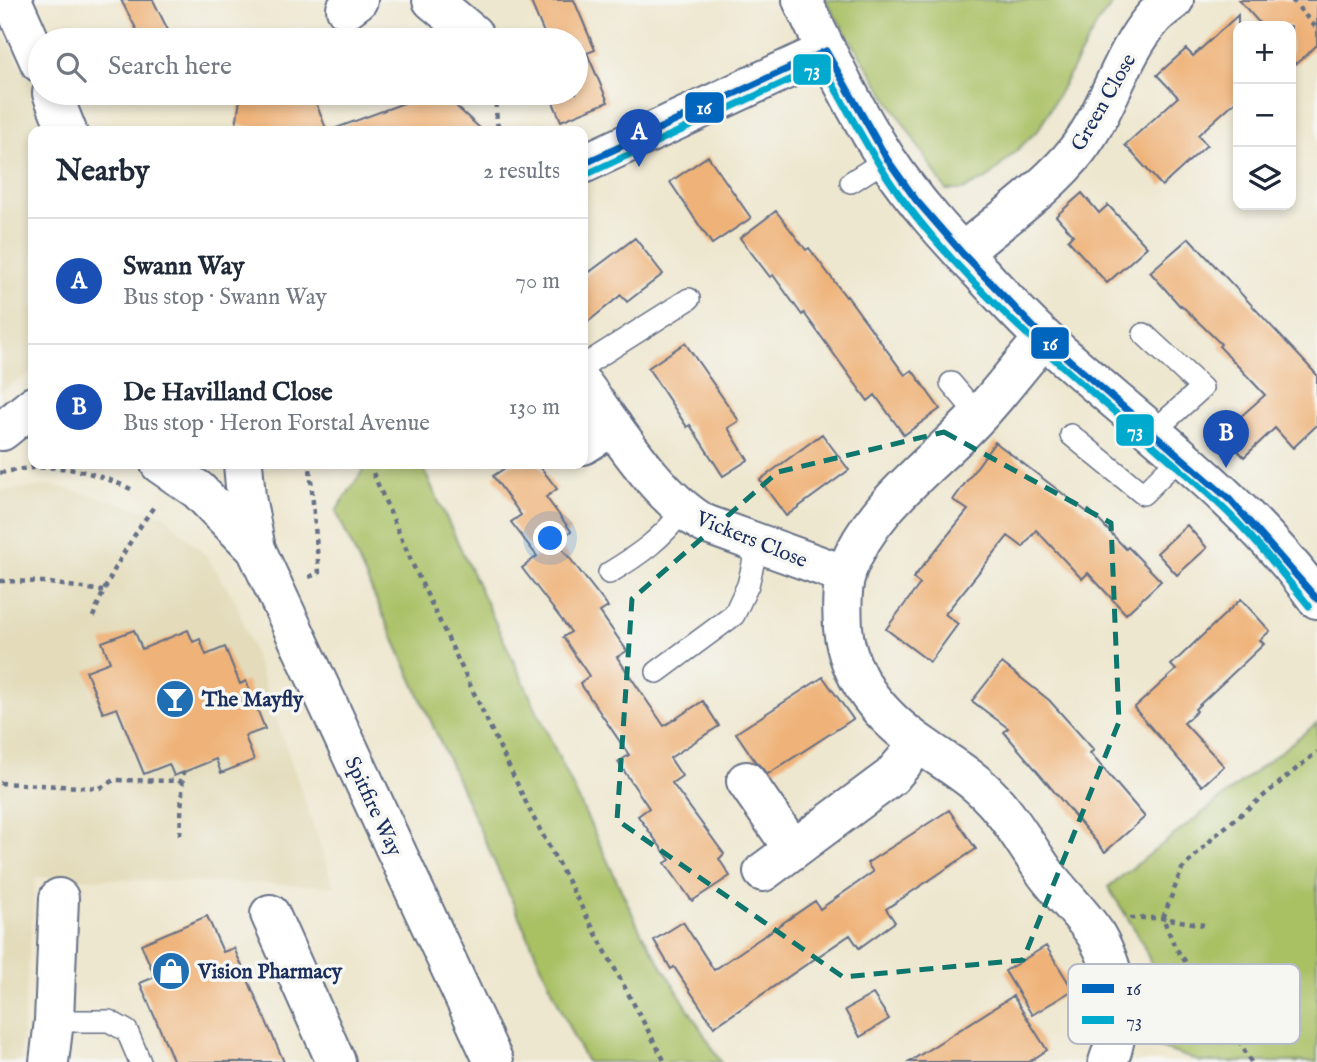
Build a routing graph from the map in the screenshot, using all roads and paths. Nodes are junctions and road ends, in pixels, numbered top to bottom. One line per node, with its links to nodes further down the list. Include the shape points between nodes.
1 (12, 0): 8 (street)
2 (432, 0): 6 (street)
3 (802, 0): 9 (street)
4 (1174, 0): 17 (street, Green Close, via 1153,18 1133,48 1078,150)
5 (1292, 0): 7 (path)
6 (466, 28)
7 (1317, 29)
8 (28, 36)
9 (826, 51): 14 (street); 15 (street)
10 (57, 105): 12 (street)
11 (496, 105): 13 (path)
12 (65, 126)
13 (498, 126)
14 (887, 159): 16 (lane); 17 (street)
15 (588, 162)
16 (851, 182)
17 (962, 253): 20 (street)
18 (689, 299): 21 (lane)
19 (1144, 334): 29 (lane, via 1202,388)
20 (1044, 338): 25 (street); 29 (street)
21 (588, 363)
22 (951, 383): 25 (lane)
23 (588, 402): 28 (street, Vickers Close)
24 (28, 412): 26 (street)
25 (979, 416): 41 (street, via 883,510 863,536)
26 (12, 431)
27 (1072, 435): 29 (lane, via 1143,494)
28 (598, 436): 37 (street, Vickers Close)
29 (1166, 444): 45 (street, via 1230,500)
30 (28, 467): 35 (path)
31 (77, 469): 36 (path)
32 (243, 469): 39 (street, Spitfire Way)
33 (310, 469): 44 (path, via 319,573)
34 (371, 469): 71 (path, via 531,813)
35 (0, 472)
36 (148, 484): 39 (street, Spitfire Way, via 198,490); 43 (path, via 158,502)
37 (684, 510): 38 (street, Vickers Close, via 705,524); 40 (lane, via 657,542)
38 (758, 543): 41 (street, Vickers Close); 47 (lane, via 748,585 734,615)
39 (256, 549): 44 (street, Spitfire Way)
40 (609, 573)
41 (846, 575): 48 (street, via 844,636 856,677 883,712)
42 (0, 581): 43 (path)
43 (103, 591): 46 (path)
44 (275, 592): 70 (street, Spitfire Way)
45 (1317, 599)
46 (93, 617)
47 (657, 672)
48 (919, 744): 55 (street, via 891,777); 59 (street, via 979,786 1012,823)
49 (1317, 752): 60 (path, via 1217,834 1182,869)
50 (183, 772): 51 (path)
51 (182, 781): 53 (path, via 114,780 100,788); 54 (path)
52 (746, 781): 55 (street)
53 (0, 783)
54 (180, 835)
55 (793, 849): 56 (street)
56 (763, 872)
57 (59, 898): 64 (street)
58 (270, 914): 69 (street)
59 (1080, 918): 60 (path); 62 (street, via 1094,933)
60 (1163, 918): 61 (path); 63 (path)
61 (1204, 925)
62 (1108, 964)
63 (1187, 964)
64 (54, 1021): 67 (street); 68 (lane, via 109,1021 127,1031)
65 (1114, 1044): 72 (street)
66 (1241, 1044): 73 (path)
67 (49, 1062)
68 (141, 1062)
69 (336, 1062)
70 (494, 1062)
71 (665, 1062)
72 (1108, 1062)
73 (1251, 1062)

